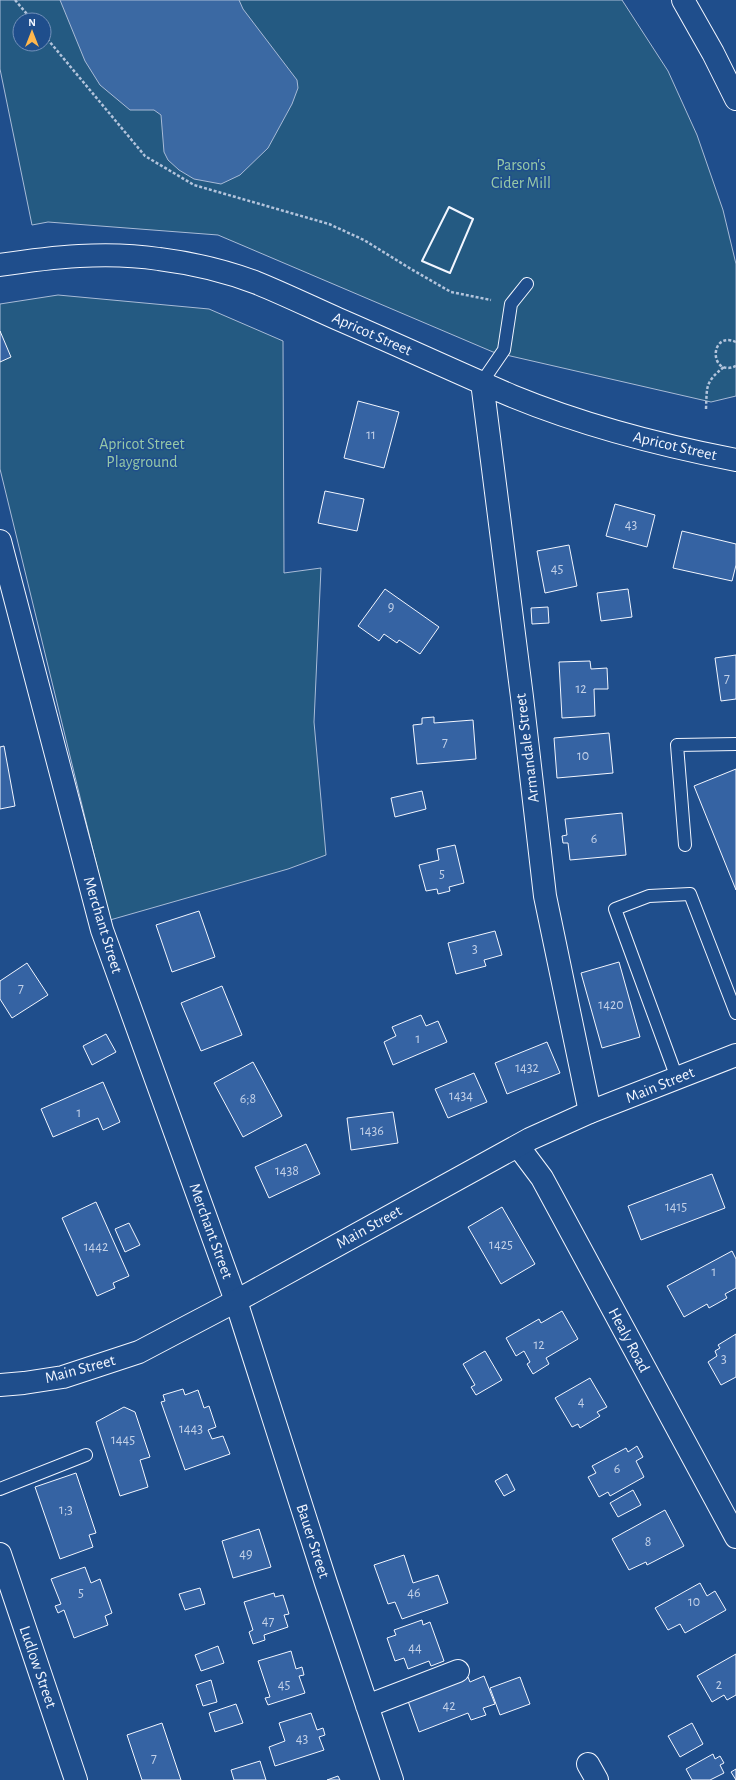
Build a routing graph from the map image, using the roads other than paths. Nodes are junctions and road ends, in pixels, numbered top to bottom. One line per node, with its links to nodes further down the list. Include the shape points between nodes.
1 (683, 0): 2 (main road)
2 (736, 99)
3 (0, 265): 5 (main road, Apricot Street, via 82,256 110,256 156,258 205,267 255,282)
4 (527, 284): 5 (lane, via 511,304 504,350)
5 (482, 382): 6 (main road, Apricot Street, via 543,408 602,428); 13 (main road, Armandale Street, via 544,896)
6 (736, 460)
7 (0, 541): 15 (main road, Merchant Street, via 102,930)
8 (736, 744): 9 (lane, via 677,745)
9 (685, 845)
10 (736, 1013): 12 (lane, via 690,894 649,896 615,909)
11 (736, 1055): 12 (main road, Main Street)
12 (677, 1078): 13 (main road, Main Street)
13 (590, 1112): 14 (main road, Main Street)
14 (518, 1146): 15 (main road, Main Street); 19 (main road, Healy Road, via 542,1178)
15 (236, 1301): 16 (main road, Main Street, via 139,1352 63,1377); 22 (main road, Bauer Street)
16 (0, 1384)
17 (86, 1455): 18 (lane)
18 (0, 1489)
19 (736, 1537)
20 (0, 1554): 23 (main road, Ludlow Street)
21 (458, 1670): 22 (main road)
22 (367, 1706): 24 (main road, Bauer Street)
23 (76, 1780)
24 (392, 1780)

